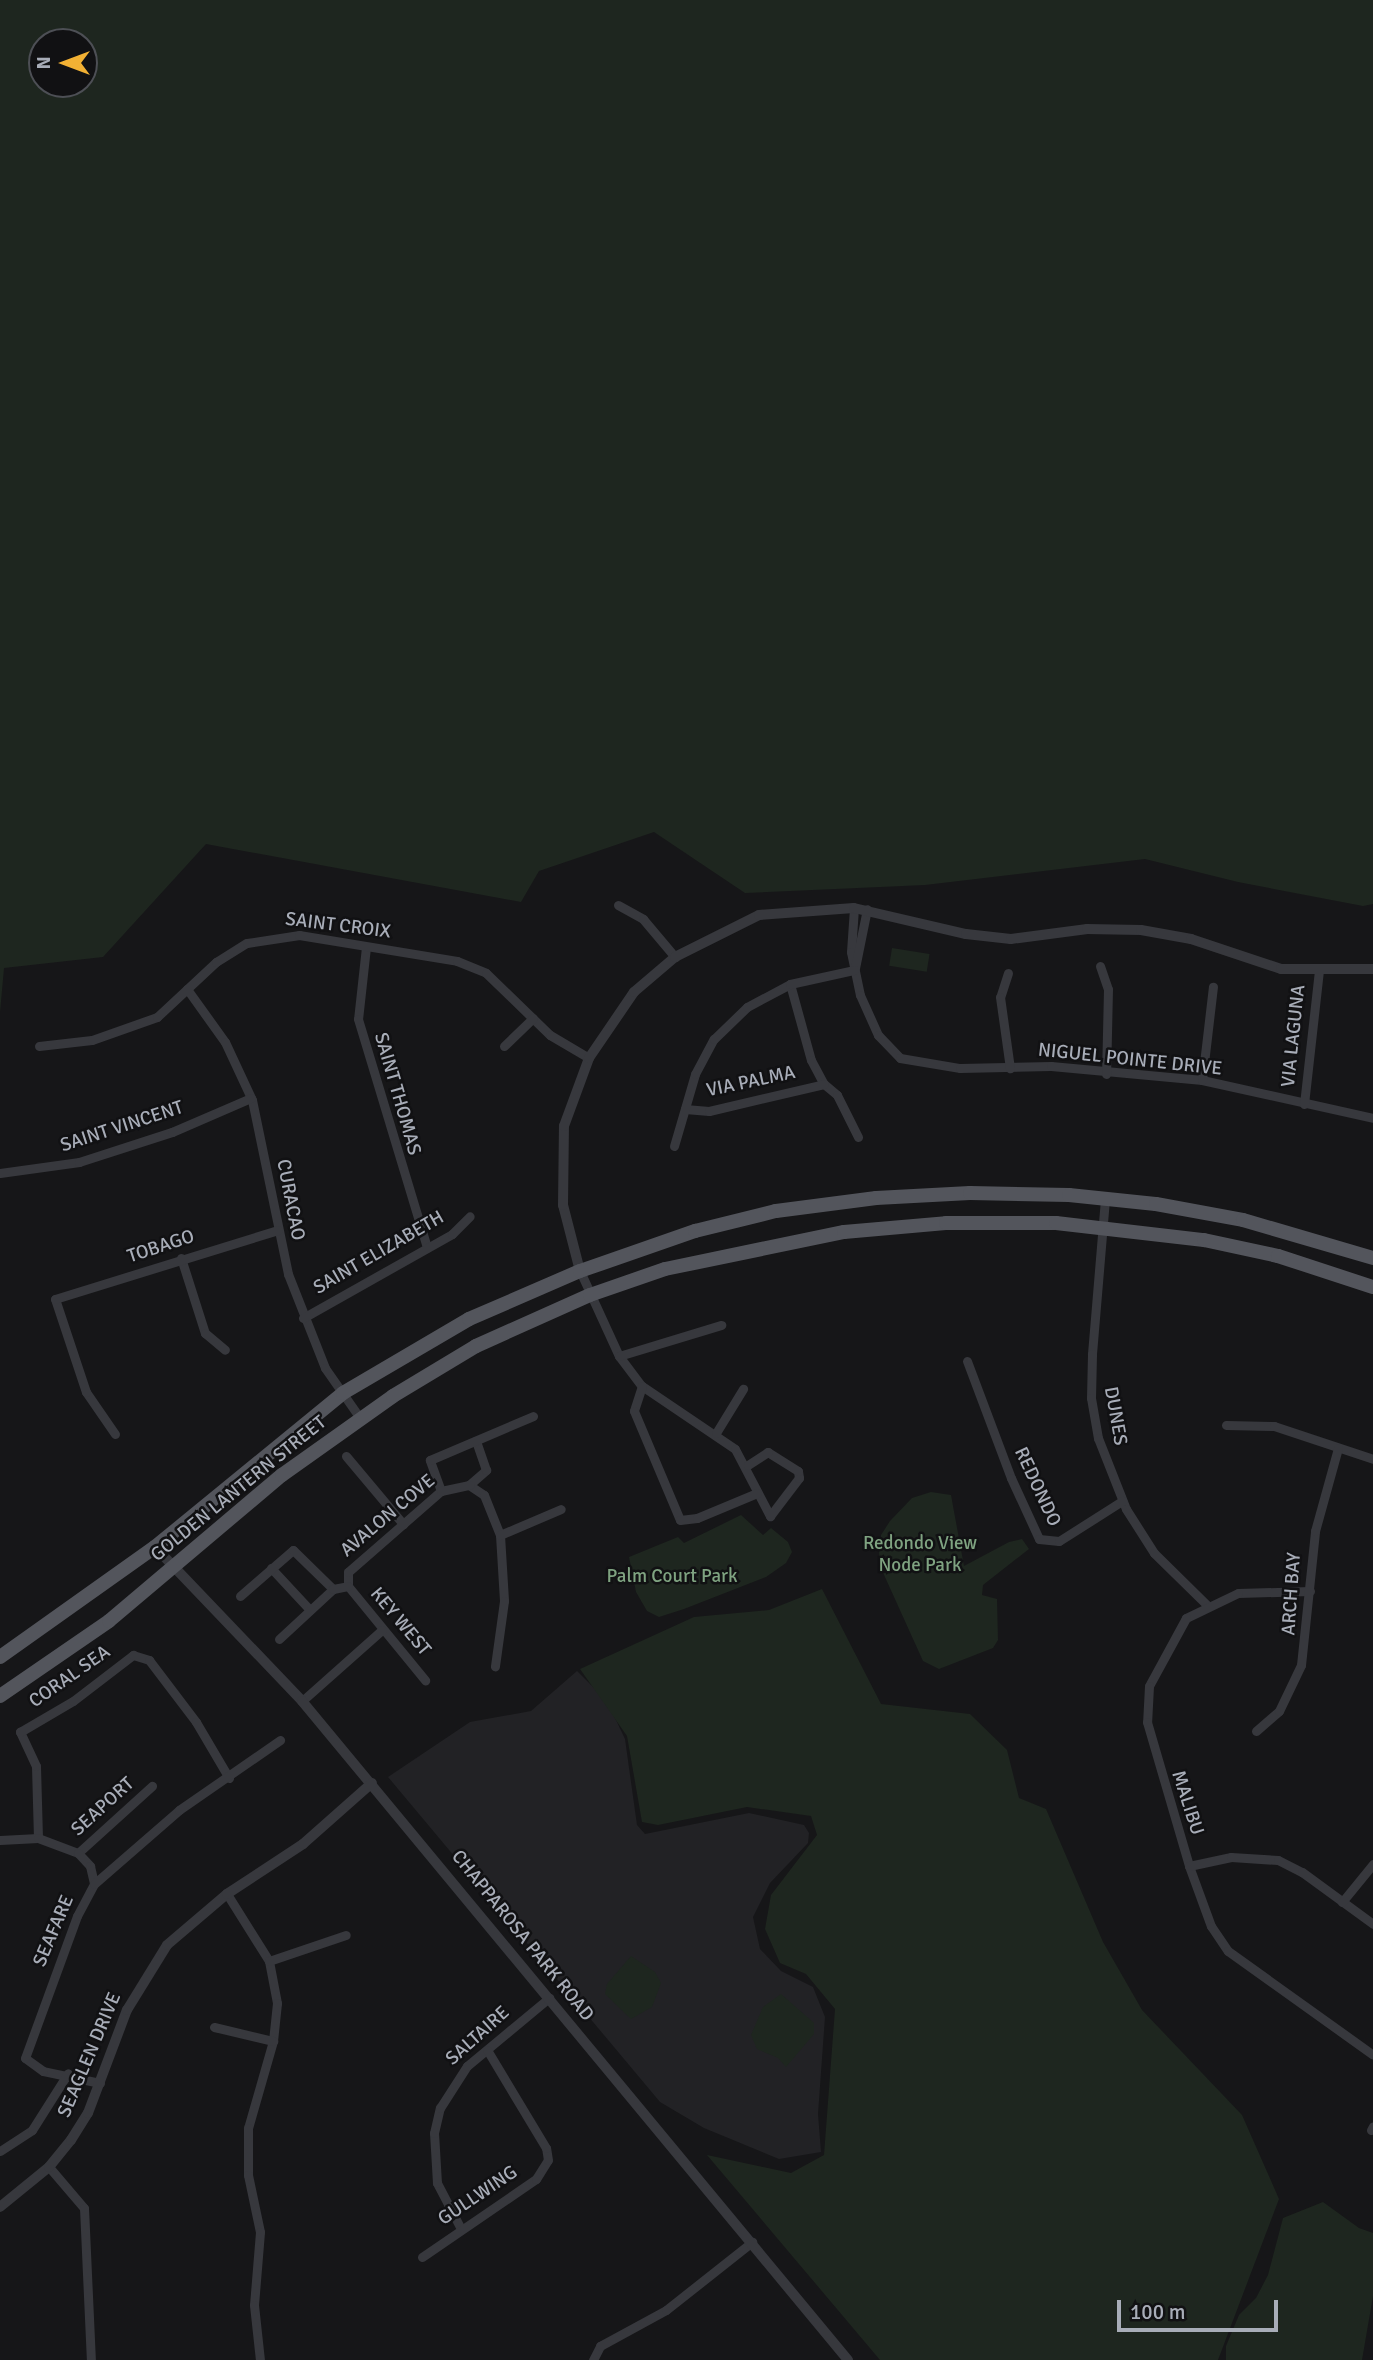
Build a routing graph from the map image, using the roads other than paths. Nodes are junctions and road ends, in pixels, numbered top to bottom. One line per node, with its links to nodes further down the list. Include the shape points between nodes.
1 (618, 905): 5 (street, via 643,919)
2 (853, 908): 3 (street); 5 (street, via 759,915); 8 (street, NIGUEL POINTE DRIVE)
3 (867, 909): 8 (street, NIGUEL POINTE DRIVE); 9 (street, via 966,934 1012,939 1087,929 1141,930 1191,939 1281,969)
4 (366, 947): 13 (street, SAINT CROIX, via 299,935 269,936 216,962); 14 (street, SAINT CROIX, via 457,961 486,973); 33 (street, SAINT THOMAS, via 358,1019)
5 (675, 957): 17 (street, via 634,992)
6 (1100, 966): 19 (street, via 1108,989)
7 (1373, 969): 9 (street)
8 (854, 970): 11 (street); 18 (street, NIGUEL POINTE DRIVE, via 867,1017 900,1058 931,1065)
9 (1319, 971): 23 (street, VIA LAGUNA)
10 (1008, 973): 18 (street, via 1000,997)
11 (790, 984): 21 (street, via 804,1044); 24 (street, via 747,1007 714,1039 695,1074)
12 (1213, 987): 20 (street)
13 (187, 989): 15 (street, SAINT CROIX, via 157,1017 92,1040); 22 (street, CURACAO, via 225,1042)
14 (533, 1018): 16 (street); 17 (street, SAINT CROIX, via 550,1035)
15 (39, 1046)
16 (504, 1046)
17 (589, 1058): 36 (street, via 564,1126 563,1205)
18 (1010, 1068): 19 (street, NIGUEL POINTE DRIVE, via 1051,1066)
19 (1106, 1074): 20 (street, NIGUEL POINTE DRIVE)
20 (1202, 1080): 23 (street, NIGUEL POINTE DRIVE)
21 (824, 1084): 24 (street, VIA PALMA, via 709,1111); 26 (street, via 837,1095)
22 (251, 1098): 28 (street, SAINT VINCENT, via 172,1132 79,1161); 32 (street, CURACAO)
23 (1304, 1104): 25 (street, NIGUEL POINTE DRIVE)
24 (684, 1109): 27 (street)
25 (1373, 1118)
26 (858, 1137)
27 (674, 1146)
28 (0, 1173)
29 (1105, 1199): 31 (street, DUNES); 35 (main road, GOLDEN LANTERN STREET, via 1243,1220); 36 (main road, GOLDEN LANTERN STREET, via 970,1193 812,1206 695,1231)
30 (470, 1216): 33 (street, SAINT ELIZABETH)
31 (1101, 1226): 37 (main road, GOLDEN LANTERN STREET, via 1278,1256); 38 (main road, GOLDEN LANTERN STREET, via 960,1223 844,1232 699,1261); 60 (street, DUNES, via 1091,1398 1098,1438)
32 (278, 1230): 34 (street, TOBAGO); 39 (street, CURACAO)
33 (427, 1248): 39 (street, SAINT ELIZABETH)
34 (181, 1258): 41 (street, via 205,1333); 51 (street, TOBAGO, via 55,1299 86,1392)
35 (1373, 1258)
36 (580, 1271): 38 (street); 46 (main road, GOLDEN LANTERN STREET, via 469,1320)
37 (1373, 1287)
38 (590, 1296): 42 (street); 48 (main road, GOLDEN LANTERN STREET, via 476,1346)
39 (303, 1318): 46 (street, CURACAO, via 325,1367)
40 (721, 1325): 42 (street)
41 (225, 1350)
42 (619, 1356): 44 (street)
43 (967, 1361): 60 (street, REDONDO, via 1039,1539 1059,1541)
44 (642, 1386): 50 (street); 59 (street, via 634,1411 680,1520 697,1518)
45 (743, 1389): 50 (street)
46 (343, 1393): 48 (street, CURACAO); 64 (main road, GOLDEN LANTERN STREET)
47 (533, 1416): 52 (street)
48 (360, 1418): 65 (main road, GOLDEN LANTERN STREET, via 282,1475)
49 (1226, 1425): 53 (street, via 1274,1426)
50 (716, 1433): 56 (street)
51 (115, 1434)
52 (476, 1441): 57 (street, via 486,1470); 58 (street, via 430,1460)
53 (1338, 1448): 55 (street); 69 (street, ARCH BAY, via 1315,1531)
54 (346, 1456): 62 (street)
55 (1373, 1459)
56 (748, 1465): 59 (street); 59 (street, via 768,1452 800,1475 770,1516)
57 (469, 1485): 58 (street, AVALON COVE); 63 (street, via 484,1495)
58 (441, 1491): 62 (street, AVALON COVE)
59 (757, 1493)
60 (1122, 1501): 71 (street, DUNES, via 1154,1553)
61 (561, 1509): 63 (street)
62 (403, 1524): 67 (street, AVALON COVE, via 348,1572)
63 (500, 1535): 76 (street, via 504,1601)
64 (155, 1547): 65 (street, CHAPPAROSA PARK ROAD); 75 (main road, GOLDEN LANTERN STREET)
65 (175, 1566): 78 (main road, GOLDEN LANTERN STREET, via 53,1663); 79 (street, CHAPPAROSA PARK ROAD)
66 (271, 1568): 68 (street, via 293,1550); 70 (street); 72 (street)
67 (348, 1586): 68 (street, AVALON COVE); 73 (street, KEY WEST)
68 (333, 1589): 72 (street)
69 (1310, 1591): 71 (street, MALIBU, via 1238,1593); 80 (street, ARCH BAY, via 1301,1665 1279,1711)
70 (240, 1596)
71 (1207, 1605): 89 (street, MALIBU, via 1186,1618 1149,1686 1147,1722 1154,1755)
72 (310, 1610): 74 (street)
73 (382, 1630): 77 (street, KEY WEST); 79 (street)
74 (279, 1639)
75 (0, 1657)
76 (495, 1666)
77 (425, 1680)
78 (0, 1696)
79 (302, 1700): 83 (street, CHAPPAROSA PARK ROAD)
80 (1256, 1731)
81 (280, 1740): 82 (street, SEAFARE)
82 (229, 1778): 85 (street, CORAL SEA, via 196,1722 149,1660 134,1655 73,1701 20,1732 36,1766); 90 (street, SEAFARE, via 179,1810)
83 (372, 1783): 91 (street, SEAGLEN DRIVE, via 303,1844); 96 (street, CHAPPAROSA PARK ROAD)
84 (152, 1786): 87 (street, SEAPORT)
85 (38, 1838): 86 (street, SEAPORT); 87 (street, SEAPORT)
86 (0, 1840)
87 (78, 1853): 90 (street, SEAPORT, via 90,1866)
88 (1373, 1864): 92 (street)
89 (1189, 1866): 92 (street, via 1231,1857 1278,1860); 100 (street, MALIBU, via 1211,1926 1228,1951)
90 (94, 1884): 101 (street, SEAFARE, via 77,1916 25,2058 43,2070)
91 (227, 1894): 95 (street); 102 (street, SEAGLEN DRIVE, via 167,1945 143,1981)
92 (1342, 1902): 93 (street)
93 (1373, 1924)
94 (346, 1935): 95 (street)
95 (269, 1962): 98 (street, via 277,2003)
96 (549, 1997): 99 (street, SALTAIRE); 107 (street, CHAPPAROSA PARK ROAD)
97 (214, 2027): 98 (street)
98 (274, 2041): 110 (street, via 248,2129 248,2175 260,2232 254,2305)
99 (487, 2050): 106 (street, SALTAIRE, via 452,2085 434,2133 437,2183); 106 (street, GULLWING, via 546,2148 548,2160 536,2179)
100 (1373, 2054)
101 (68, 2073): 102 (street, SEAFARE); 103 (street, via 32,2130)
102 (100, 2083): 104 (street, SEAGLEN DRIVE, via 88,2113)
103 (0, 2151)
104 (49, 2168): 105 (street, SEAGLEN DRIVE); 109 (street, via 84,2208)
105 (0, 2207)
106 (460, 2227): 108 (street, GULLWING)
107 (752, 2242): 111 (street, via 666,2310 600,2346); 112 (street, CHAPPAROSA PARK ROAD)
108 (422, 2257)
109 (91, 2360)
110 (260, 2360)
111 (593, 2360)
112 (847, 2360)

